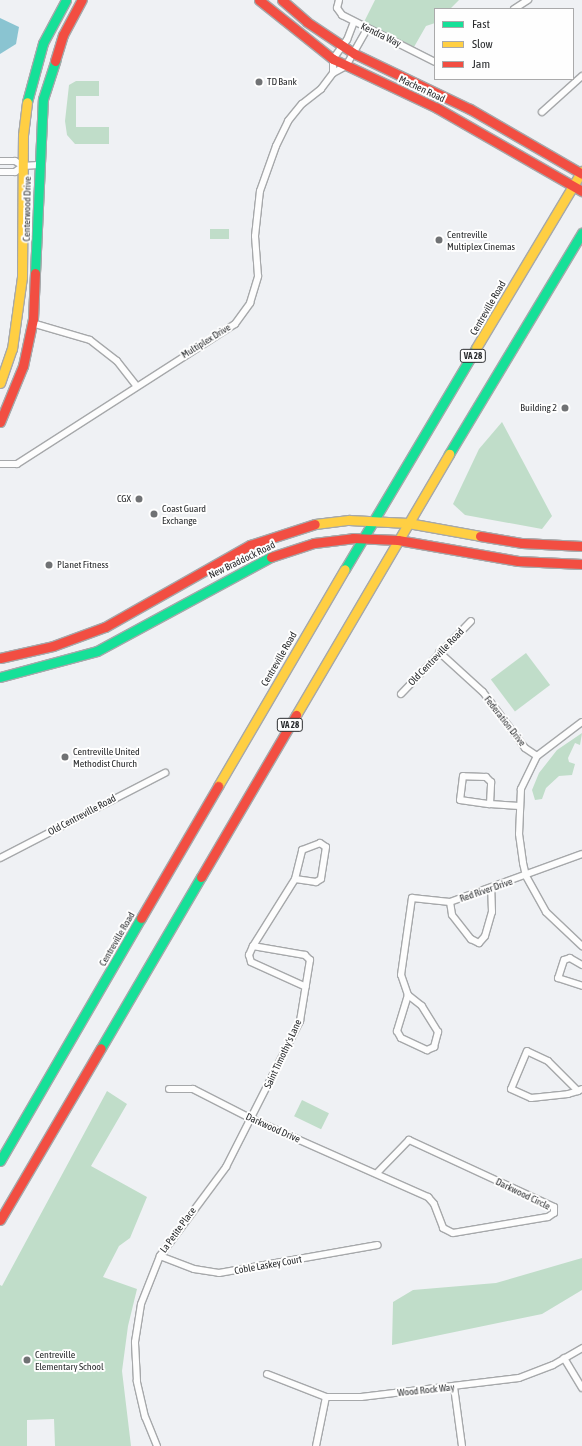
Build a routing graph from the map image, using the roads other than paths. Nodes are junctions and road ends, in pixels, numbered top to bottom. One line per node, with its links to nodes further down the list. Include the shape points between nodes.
1 (66, 0): 20 (main road, Centerwood Drive, via 43,43 33,73 27,98)
2 (82, 0): 19 (main road, Centerwood Drive, via 63,35 48,75 40,124)
3 (259, 0): 12 (main road, Machen Road)
4 (282, 0): 10 (main road, Machen Road)
5 (339, 0): 8 (street, Kendra Way, via 340,12)
6 (528, 0): 7 (street)
7 (516, 8)
8 (354, 22): 9 (street, Kendra Way); 10 (street)
9 (367, 29): 11 (street); 13 (street, Kendra Way)
10 (343, 46): 11 (main road, Machen Road); 12 (street)
11 (355, 54): 14 (street); 22 (main road, Machen Road, via 470,109)
12 (332, 59): 14 (main road, Machen Road); 15 (street)
13 (434, 62)
14 (346, 66): 15 (street); 23 (main road, Machen Road, via 437,108)
15 (333, 73): 28 (street, Multiplex Drive, via 322,89 288,121 276,146 260,191 256,236 258,276 250,303 235,324)
16 (582, 76): 17 (street)
17 (542, 112)
18 (0, 161): 20 (street, via 15,161)
19 (38, 165): 20 (street); 26 (main road, Centerwood Drive)
20 (23, 166): 21 (street, via 15,172); 27 (main road, Centerwood Drive, via 22,278 12,349)
21 (0, 172)
22 (582, 173): 23 (main road, Centreville Road / VA 28)
23 (572, 188): 24 (main road, Machen Road); 31 (main road, Centreville Road / VA 28)
24 (582, 191)
25 (582, 233): 32 (main road, VA 28)
26 (32, 323): 28 (street, via 90,340 117,361); 29 (main road, Centerwood Drive, via 23,366)
27 (0, 383)
28 (136, 385): 30 (street, Multiplex Drive, via 17,464 8,467)
29 (0, 422)
30 (0, 464)
31 (376, 521): 32 (main road, New Braddock Road); 33 (main road, Centreville Road / VA 28); 39 (main road, New Braddock Road, via 350,520 316,524 269,537 105,626 53,646)
32 (408, 522): 34 (main road, VA 28); 35 (main road, New Braddock Road, via 522,543)
33 (365, 539): 34 (main road, New Braddock Road); 40 (main road, New Braddock Road, via 330,540 276,554 230,576 102,649 65,662); 62 (main road, Centreville Road / VA 28, via 302,642)
34 (398, 540): 36 (main road, New Braddock Road, via 518,561); 64 (main road, VA 28)
35 (582, 546)
36 (582, 564)
37 (471, 621): 38 (street, Old Centreville Road)
38 (439, 652): 41 (street, Old Centreville Road); 43 (street, Federation Drive, via 483,692 525,748)
39 (0, 658)
40 (0, 676)
41 (401, 694)
42 (582, 722): 43 (street)
43 (537, 756): 46 (street, via 528,772)
44 (165, 773): 48 (street, Old Centreville Road)
45 (490, 804): 45 (street, via 460,800 463,776 486,777 491,782); 46 (street)
46 (519, 806): 49 (street, via 519,834)
47 (582, 854): 49 (street, Red River Drive)
48 (0, 858)
49 (526, 876): 51 (street, Red River Drive); 54 (street, via 546,912)
50 (295, 879): 50 (street, via 302,850 320,843 326,847 321,879 316,882); 53 (street)
51 (491, 889): 52 (street, Red River Drive); 52 (street, via 492,912 485,936 479,943 452,915)
52 (450, 902): 58 (street, Red River Drive, via 412,898 401,975)
53 (253, 946): 57 (street, via 249,955 251,962); 57 (street, Saint Timothy's Lane, via 305,955 310,960)
54 (582, 946)
55 (582, 965): 56 (street, via 570,958 564,960 558,978)
56 (582, 986)
57 (306, 987): 61 (street, Saint Timothy's Lane, via 300,1021)
58 (408, 995): 58 (street, via 397,1031 401,1038 428,1050 434,1047 438,1032 422,1006)
59 (169, 1088): 61 (street, Darkwood Drive, via 193,1089)
60 (580, 1090): 60 (street, via 531,1098 511,1088 527,1051 548,1061)
61 (252, 1119): 63 (street, Darkwood Drive); 66 (street, La Petite Place, via 226,1167)
62 (0, 1161)
63 (377, 1173): 63 (street, Darkwood Circle, via 428,1197 434,1204 443,1228 453,1233 548,1217 554,1213 554,1207 409,1140)
64 (0, 1220)
65 (378, 1245): 66 (street, Coble Laskey Court, via 219,1273 194,1269)
66 (160, 1256): 73 (street, La Petite Place, via 141,1304 135,1348 140,1400)
67 (582, 1348): 68 (street, Wood Rock Way)
68 (564, 1358): 70 (street, Wood Rock Way, via 519,1378); 71 (street)
69 (267, 1374): 72 (street, Wood Rock Way)
70 (454, 1387): 72 (street, Wood Rock Way, via 361,1397); 75 (street)
71 (582, 1388)
72 (326, 1397): 74 (street)
73 (157, 1446)
74 (316, 1446)
75 (462, 1446)

